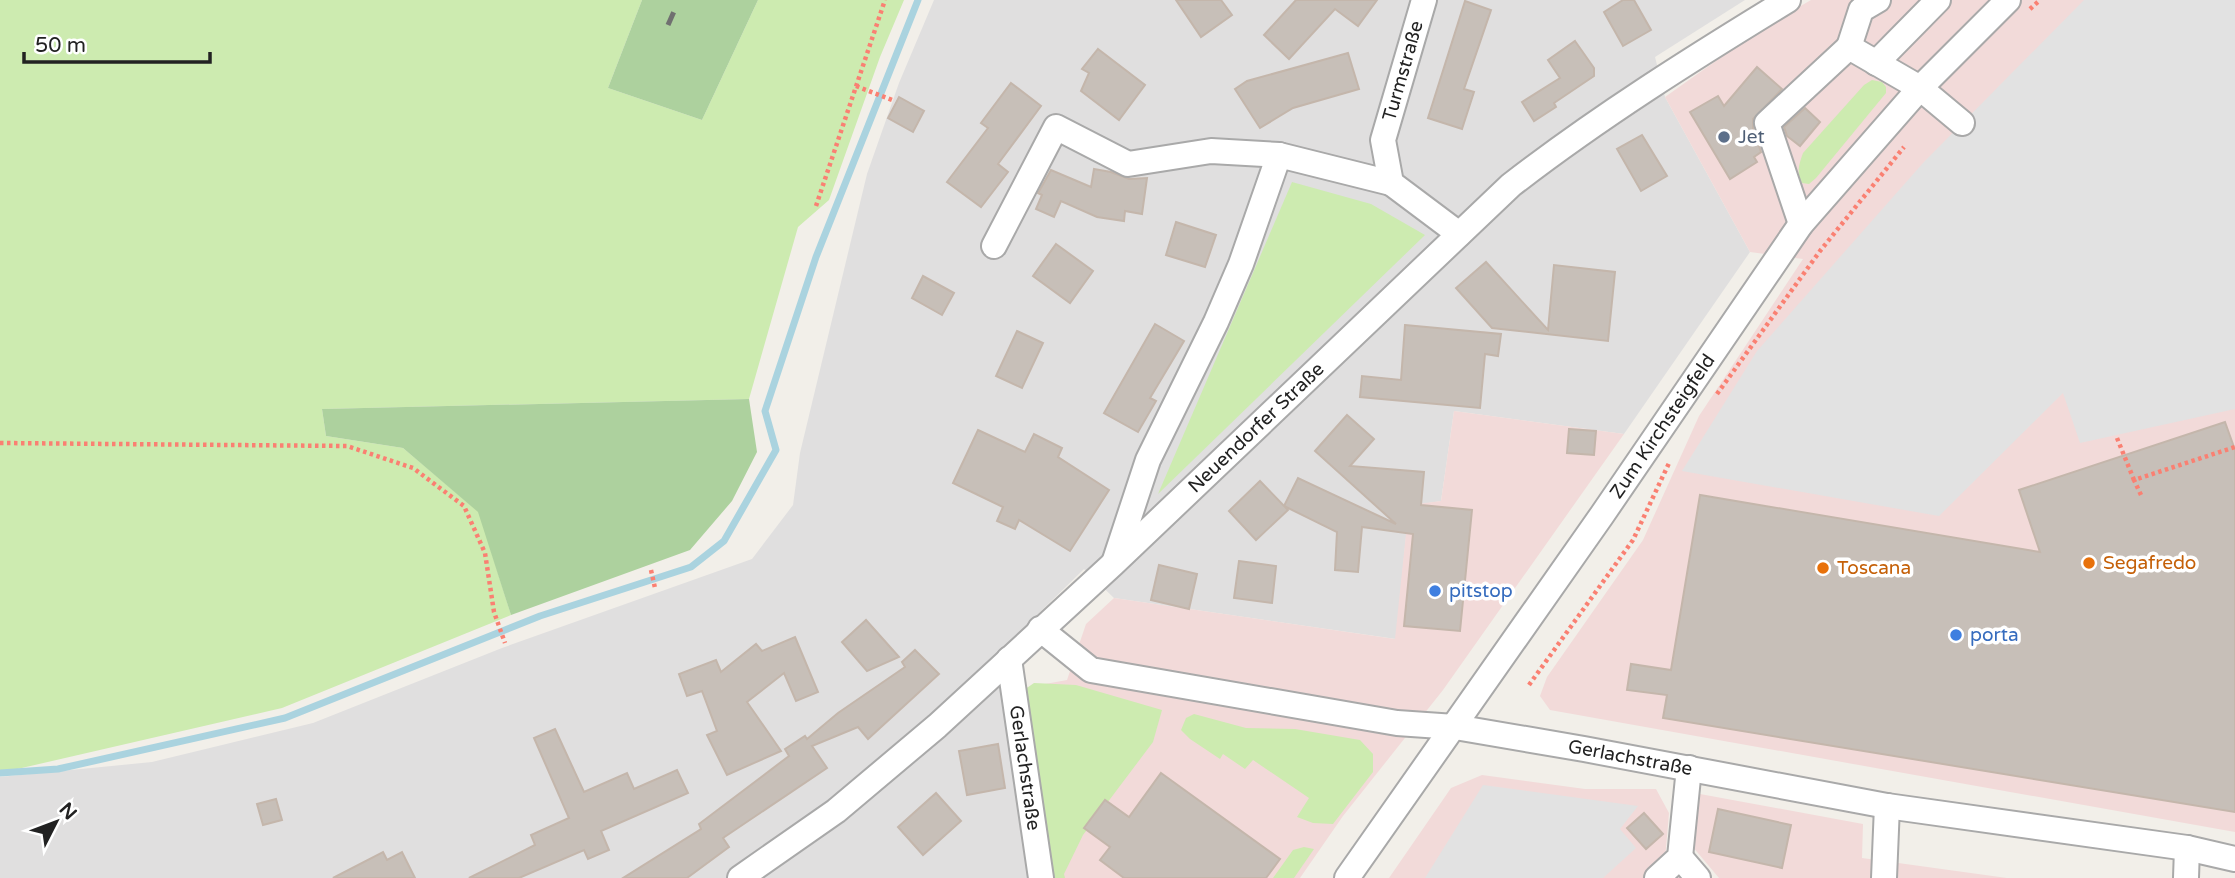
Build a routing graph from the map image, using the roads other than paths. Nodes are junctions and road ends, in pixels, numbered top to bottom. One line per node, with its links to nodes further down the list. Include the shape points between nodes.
1 (1424, 0): 11 (street, Turmstraße, via 1383,140)
2 (1788, 0): 13 (street, Neuendorfer Straße, via 1558,149)
3 (1878, 0): 6 (street, via 1861,10)
4 (1938, 0): 7 (street)
5 (2015, 9): 8 (street, Zum Kirchsteigfeld)
6 (1849, 47): 7 (street); 12 (street, via 1767,123)
7 (1876, 63): 8 (street)
8 (1920, 88): 9 (street); 12 (street, Zum Kirchsteigfeld)
9 (1962, 124)
10 (1279, 155): 11 (street); 14 (street, via 1211,151 1128,164 1056,127); 15 (street, via 1216,322 1147,460)
11 (1391, 183): 13 (street)
12 (1801, 224): 18 (street, Zum Kirchsteigfeld)
13 (1458, 234): 15 (street, Neuendorfer Straße)
14 (994, 246)
15 (1113, 564): 16 (street, Neuendorfer Straße)
16 (1040, 629): 17 (street, Neuendorfer Straße); 18 (street, Gerlachstraße, via 1091,670 1398,723)
17 (1009, 659): 24 (street, Neuendorfer Straße, via 836,811); 25 (street, Gerlachstraße)
18 (1454, 727): 19 (street, Gerlachstraße); 26 (street, Zum Kirchsteigfeld)
19 (1689, 768): 20 (street, Gerlachstraße); 22 (street)
20 (1887, 806): 21 (street, Gerlachstraße); 29 (street)
21 (2186, 849): 23 (street, Gerlachstraße); 30 (street)
22 (1680, 857): 27 (street); 28 (street)
23 (2235, 859)
24 (740, 878)
25 (1041, 878)
26 (1347, 878)
27 (1657, 878)
28 (1698, 878)
29 (1884, 878)
30 (2186, 878)

